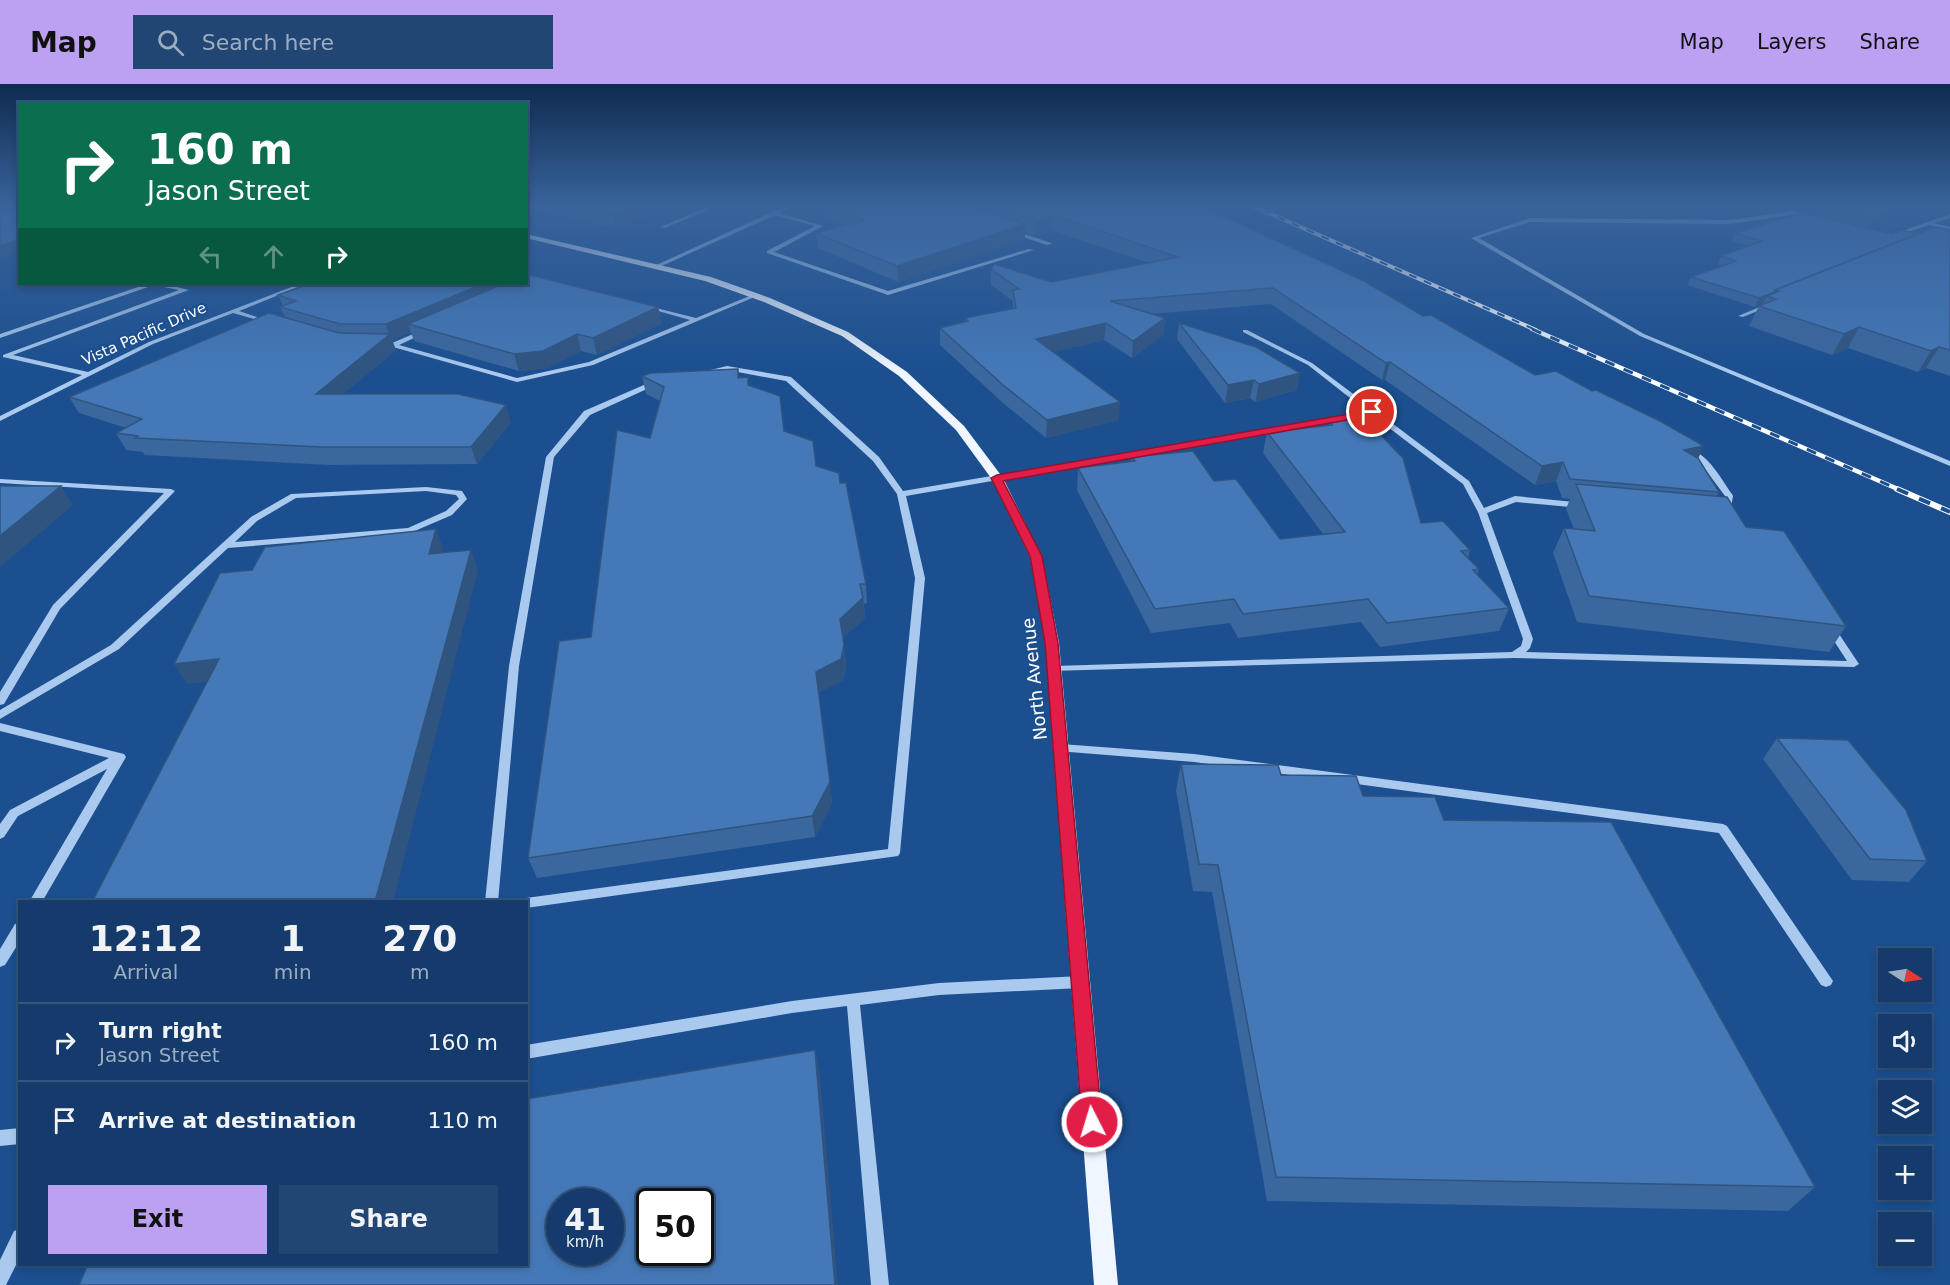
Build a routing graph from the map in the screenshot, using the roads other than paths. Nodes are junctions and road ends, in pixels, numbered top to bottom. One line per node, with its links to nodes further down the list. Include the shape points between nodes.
1 (626, 260): 6 (main road, North Avenue)
2 (670, 260): 6 (street)
3 (792, 260): 4 (street, via 888,293)
4 (998, 260)
5 (1512, 260): 29 (street, via 1642,335)
6 (655, 267): 10 (main road, North Avenue, via 708,279)
7 (148, 285): 19 (street)
8 (161, 285): 22 (street, via 186,290)
9 (300, 285): 13 (street, Vista Pacific Drive)
10 (754, 296): 15 (street); 30 (main road, North Avenue, via 845,334 903,374 960,428)
11 (1776, 302): 14 (street)
12 (642, 305): 15 (street)
13 (232, 311): 16 (street); 23 (street, Vista Pacific Drive)
14 (1741, 316)
15 (696, 320): 21 (street, via 591,364 517,380)
16 (277, 325)
17 (436, 326): 21 (street)
18 (1245, 331): 26 (street, via 1310,363)
19 (0, 336)
20 (369, 345): 21 (street)
21 (393, 345)
22 (2, 355): 23 (street)
23 (87, 374): 27 (street, Vista Pacific Drive)
24 (693, 375): 32 (street, via 726,368 788,379 876,459)
25 (671, 379): 47 (street, via 587,412 550,457 514,666)
26 (1372, 412): 30 (street); 34 (street, via 1466,483)
27 (0, 419)
28 (1672, 444): 35 (street, via 1702,459 1730,496 1730,521)
29 (1950, 464)
30 (997, 478): 32 (street); 39 (main road, North Avenue, via 1036,556)
31 (0, 481): 40 (street, via 171,491 56,607)
32 (901, 494): 48 (street, via 920,578 894,853)
33 (1590, 506): 34 (street, via 1515,499)
34 (1482, 512): 38 (street, via 1528,639 1525,648)
35 (1715, 517)
36 (227, 545): 36 (street, via 254,519 294,496 426,489 459,493 463,499 449,513 410,530); 41 (street, via 115,647)
37 (1822, 616): 38 (street, via 1854,664)
38 (1515, 655): 39 (street)
39 (1054, 669): 43 (main road, North Avenue)
40 (0, 701)
41 (0, 715)
42 (0, 727): 44 (street)
43 (1061, 748): 51 (street, via 1194,758 1723,829); 52 (main road, North Avenue)
44 (120, 757): 45 (street, via 14,813); 46 (street)
45 (0, 834)
46 (36, 900)
47 (491, 900)
48 (528, 903)
49 (18, 931): 50 (street)
50 (0, 961)
51 (1826, 981)
52 (1081, 982): 53 (street, via 939,988); 60 (main road, North Avenue)
53 (853, 1000): 54 (street); 59 (street)
54 (528, 1052)
55 (18, 1136): 56 (street)
56 (0, 1138)
57 (18, 1241): 58 (street)
58 (0, 1279)
59 (880, 1285)
60 (1106, 1285)

